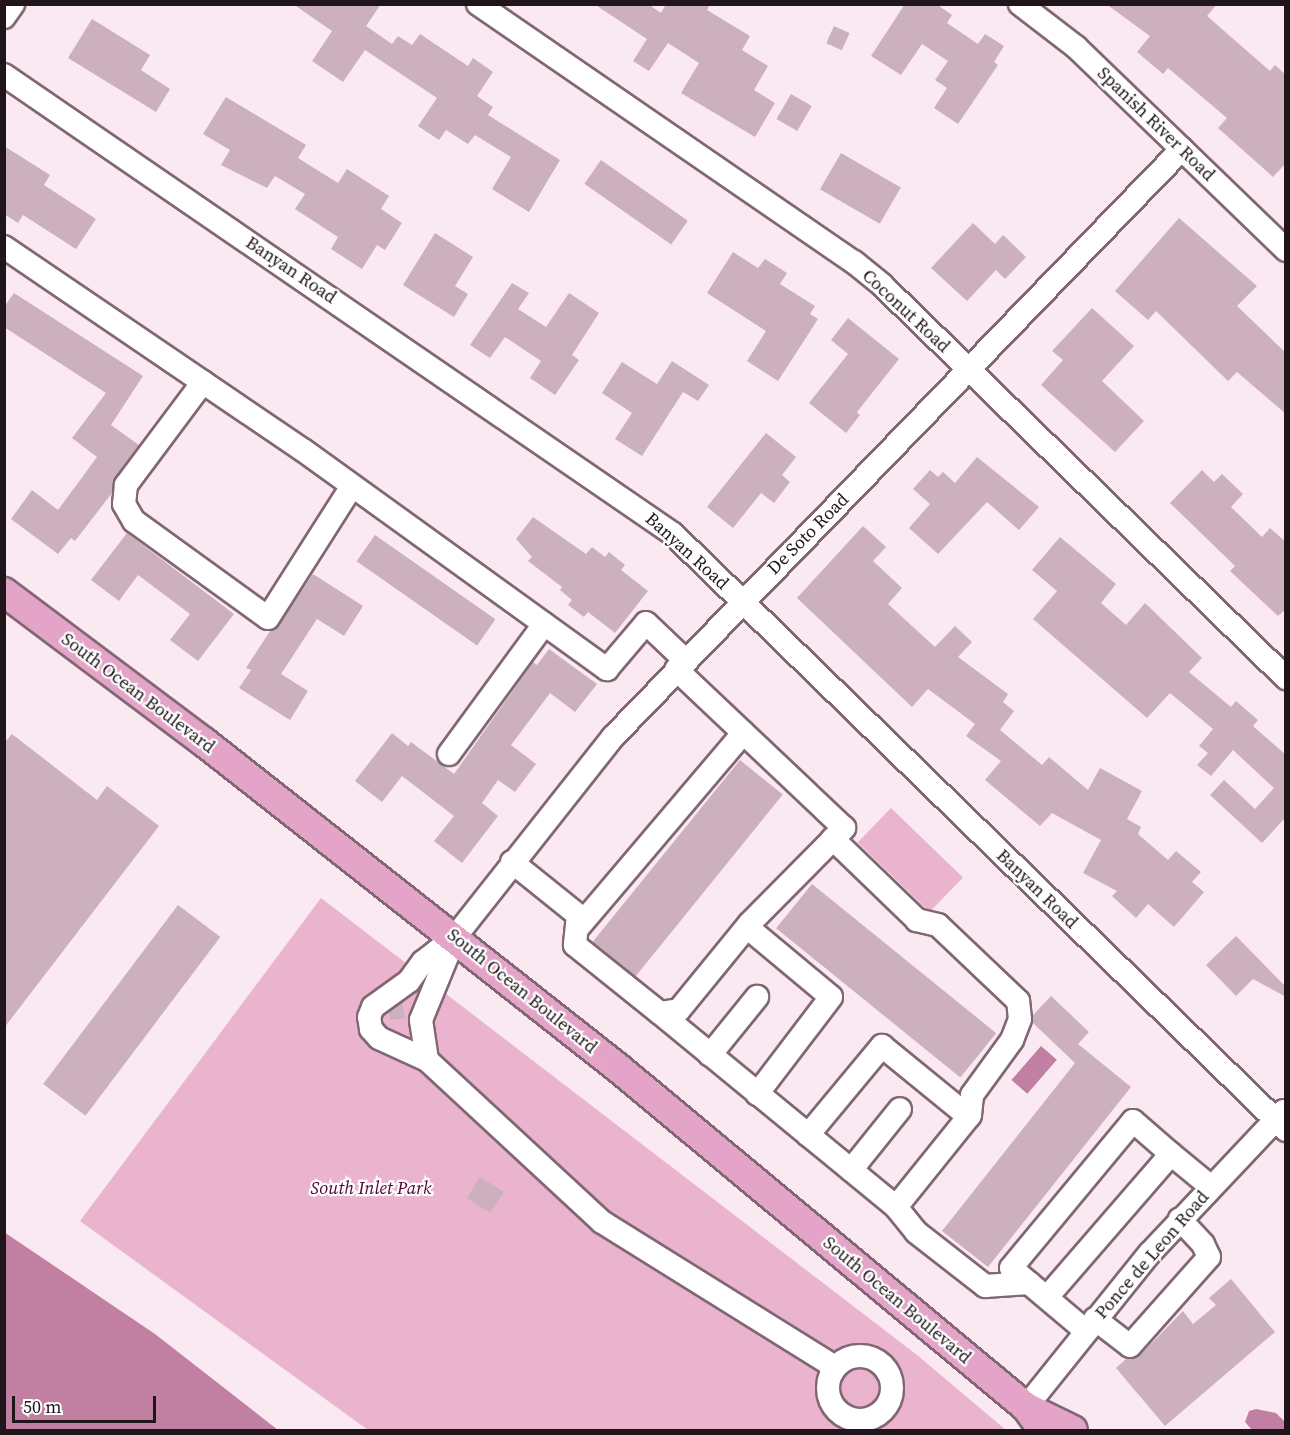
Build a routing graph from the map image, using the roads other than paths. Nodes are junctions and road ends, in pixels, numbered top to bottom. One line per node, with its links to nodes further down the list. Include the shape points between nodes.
1 (13, 4): 4 (street)
2 (478, 4): 9 (street, Coconut Road, via 854,262)
3 (1020, 4): 6 (street, Spanish River Road, via 1077,47)
4 (4, 17)
5 (4, 75): 13 (street, Banyan Road, via 645,512)
6 (1182, 149): 8 (street, Spanish River Road); 9 (street, De Soto Road)
7 (4, 248): 10 (street)
8 (1286, 250)
9 (968, 369): 13 (street, De Soto Road); 16 (street, Coconut Road)
10 (203, 382): 11 (street); 11 (street, via 126,486 124,504 134,521 268,618)
11 (352, 486): 14 (street)
12 (4, 592): 23 (main road, South Ocean Boulevard)
13 (742, 601): 15 (street, De Soto Road); 31 (street, Banyan Road)
14 (544, 624): 15 (street, via 607,669 646,623); 18 (street)
15 (681, 664): 17 (street); 20 (street, De Soto Road, via 598,753)
16 (1286, 678)
17 (742, 733): 19 (street, via 844,828); 22 (street)
18 (449, 754)
19 (833, 839): 21 (street); 30 (street, via 918,920 938,925 1018,1001 1020,1019 1012,1040 972,1095)
20 (512, 862): 22 (street, via 578,915); 23 (street, De Soto Road)
21 (747, 927): 25 (street, via 679,1010); 28 (street, via 831,997)
22 (577, 929): 25 (street, via 575,945)
23 (455, 938): 27 (street, via 420,1020); 27 (street, via 423,962 409,981 373,1007 369,1017 371,1029 379,1038); 42 (main road, South Ocean Boulevard)
24 (757, 997): 26 (street)
25 (660, 1013): 26 (street)
26 (710, 1055): 28 (street)
27 (427, 1060): 41 (street, via 602,1222)
28 (758, 1094): 32 (street)
29 (900, 1109): 34 (street)
30 (969, 1117): 32 (street, via 882,1046); 36 (street)
31 (1282, 1120): 35 (street, Ponce de Leon Road)
32 (808, 1135): 34 (street)
33 (1171, 1154): 35 (street); 38 (street, via 1133,1121 1011,1268); 39 (street)
34 (851, 1170): 36 (street)
35 (1211, 1187): 37 (street, Ponce de Leon Road)
36 (896, 1207): 38 (street, via 916,1232 985,1286)
37 (1180, 1219): 40 (street, Ponce de Leon Road); 40 (street, via 1203,1244 1209,1257 1130,1346)
38 (1029, 1283): 39 (street)
39 (1047, 1298): 40 (street)
40 (1091, 1325): 42 (street, Ponce de Leon Road)
41 (835, 1367)
42 (1026, 1407): 43 (main road, South Ocean Boulevard); 44 (main road, South Ocean Boulevard)
43 (1043, 1431)
44 (1073, 1431)

